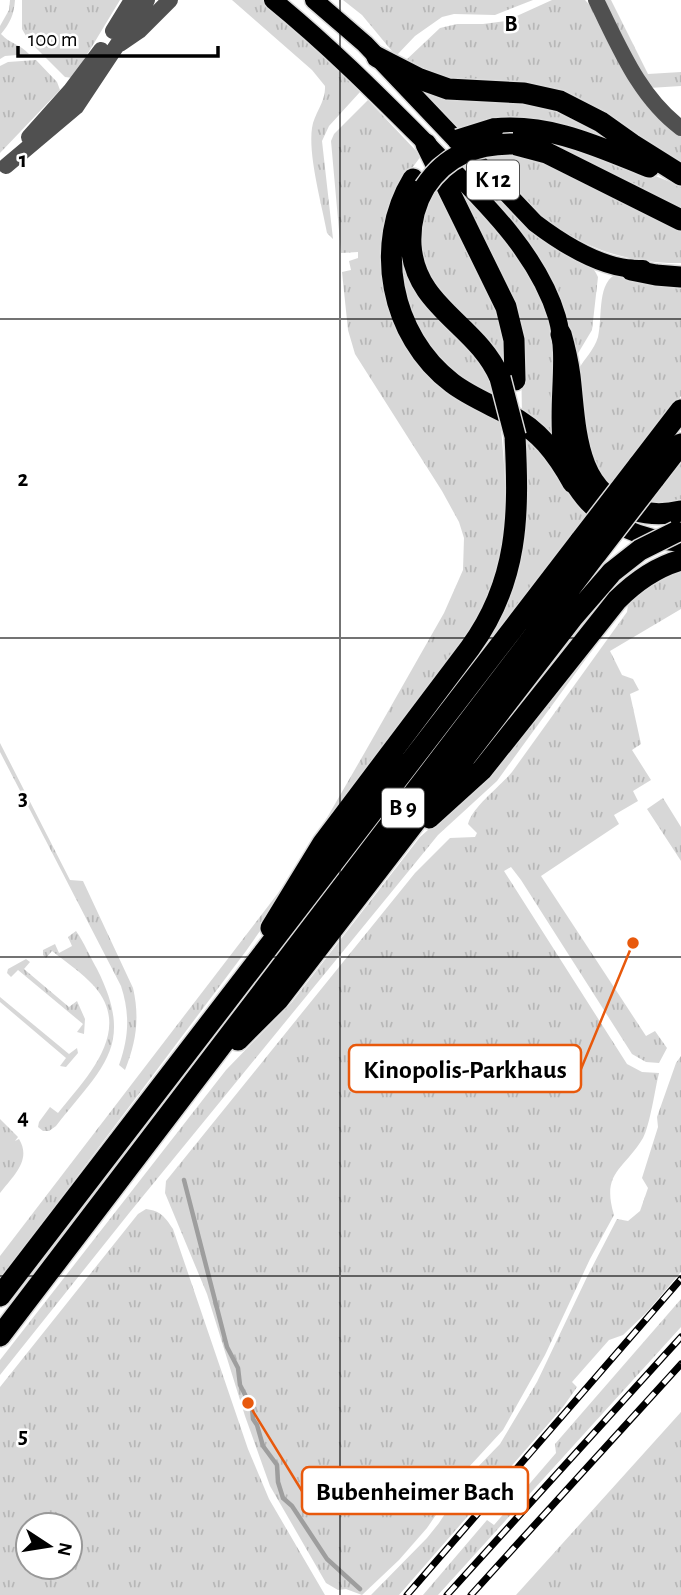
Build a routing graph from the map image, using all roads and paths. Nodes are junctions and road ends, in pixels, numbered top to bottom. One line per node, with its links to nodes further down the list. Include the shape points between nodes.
1 (132, 0): 11 (street, via 83,76)
2 (147, 0): 7 (street)
3 (170, 0): 7 (street)
4 (273, 0): 10 (main road, K 12, via 332,49)
5 (314, 0): 8 (main road, K 12)
6 (596, 0): 9 (street, via 644,91)
7 (115, 47): 11 (street, via 76,107)
8 (377, 57): 12 (highway, via 448,89 524,93 560,101 601,122); 16 (main road, K 12, via 535,223 581,252)
9 (681, 128)
10 (426, 144): 18 (main road, K 12, via 523,252 549,296); 19 (highway, via 506,307 514,340)
11 (3, 169)
12 (681, 176): 13 (highway, bridge, via 569,136 531,129 492,129 450,143 426,162)
13 (419, 183): 14 (highway, bridge, via 463,152 513,144 547,153); 19 (highway, via 411,228 416,271 434,300 480,344); 23 (highway, via 397,215 392,249 394,286 406,326 446,378 540,436)
14 (681, 220)
15 (681, 268): 16 (main road, K 12)
16 (631, 270): 17 (highway)
17 (681, 277)
18 (561, 334): 23 (main road, K 12, via 562,440); 24 (highway, via 577,442 594,483 607,498 625,508 660,514)
19 (507, 379): 29 (highway, bridge, via 517,510 507,576 491,615 478,639 317,851)
20 (681, 410): 22 (highway, B 9)
21 (681, 444): 22 (highway, B 9)
22 (646, 472): 26 (highway, B 9, bridge)
23 (573, 483): 25 (main road, K 12, via 597,513 611,522 643,535)
24 (681, 511)
25 (680, 534): 28 (highway, bridge, via 640,550 612,572)
26 (589, 547): 29 (highway, B 9); 30 (highway, B 9)
27 (681, 560): 28 (highway, via 645,577 617,600 482,770)
28 (407, 835): 30 (highway, via 278,1000 236,1042)
29 (225, 1005): 31 (highway, B 9)
30 (208, 1062): 32 (highway, B 9)
31 (0, 1296)
32 (0, 1336)

